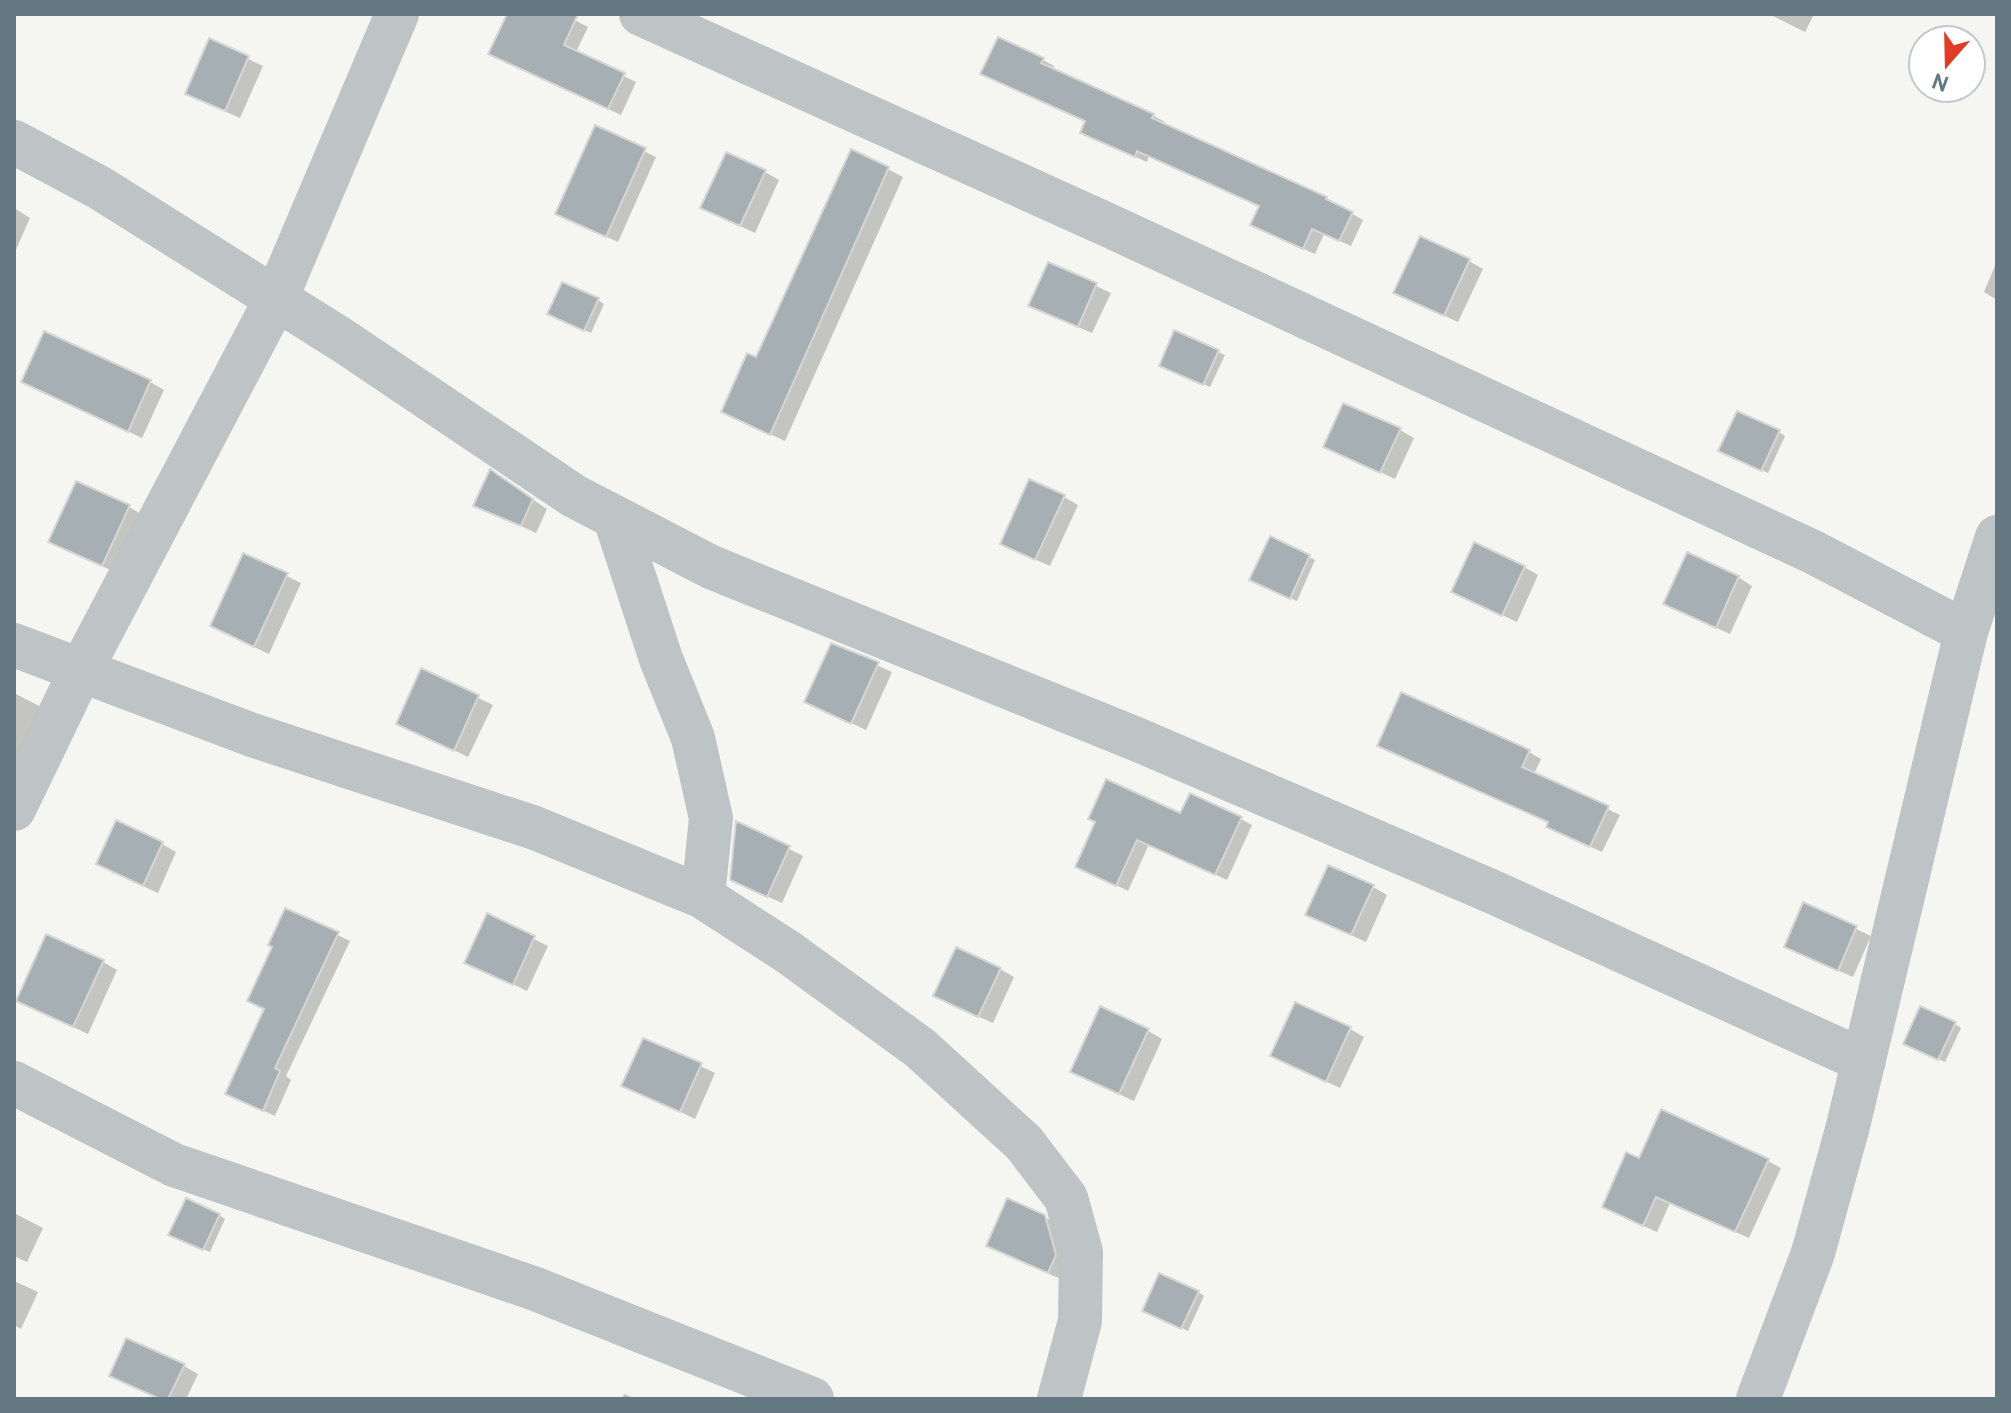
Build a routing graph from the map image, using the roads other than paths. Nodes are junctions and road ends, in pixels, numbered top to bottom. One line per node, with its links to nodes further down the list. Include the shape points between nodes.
1 (397, 14): 4 (street)
2 (641, 14): 7 (street, via 1813,552)
3 (14, 142): 4 (street, via 100,188)
4 (276, 299): 5 (street); 9 (street)
5 (615, 518): 11 (street, via 693,738 711,818); 12 (street, via 711,567 1136,739 1493,892)
6 (1997, 537): 7 (street)
7 (1966, 632): 12 (street)
8 (14, 645): 9 (street)
9 (80, 672): 10 (street); 11 (street, via 535,828)
10 (14, 809)
11 (703, 897): 15 (street, via 920,1048 1024,1143 1066,1198 1081,1252 1080,1321)
12 (1864, 1061): 16 (street, via 1813,1253)
13 (14, 1083): 14 (street, via 174,1165 533,1288)
14 (812, 1399)
15 (1059, 1399)
16 (1758, 1399)

